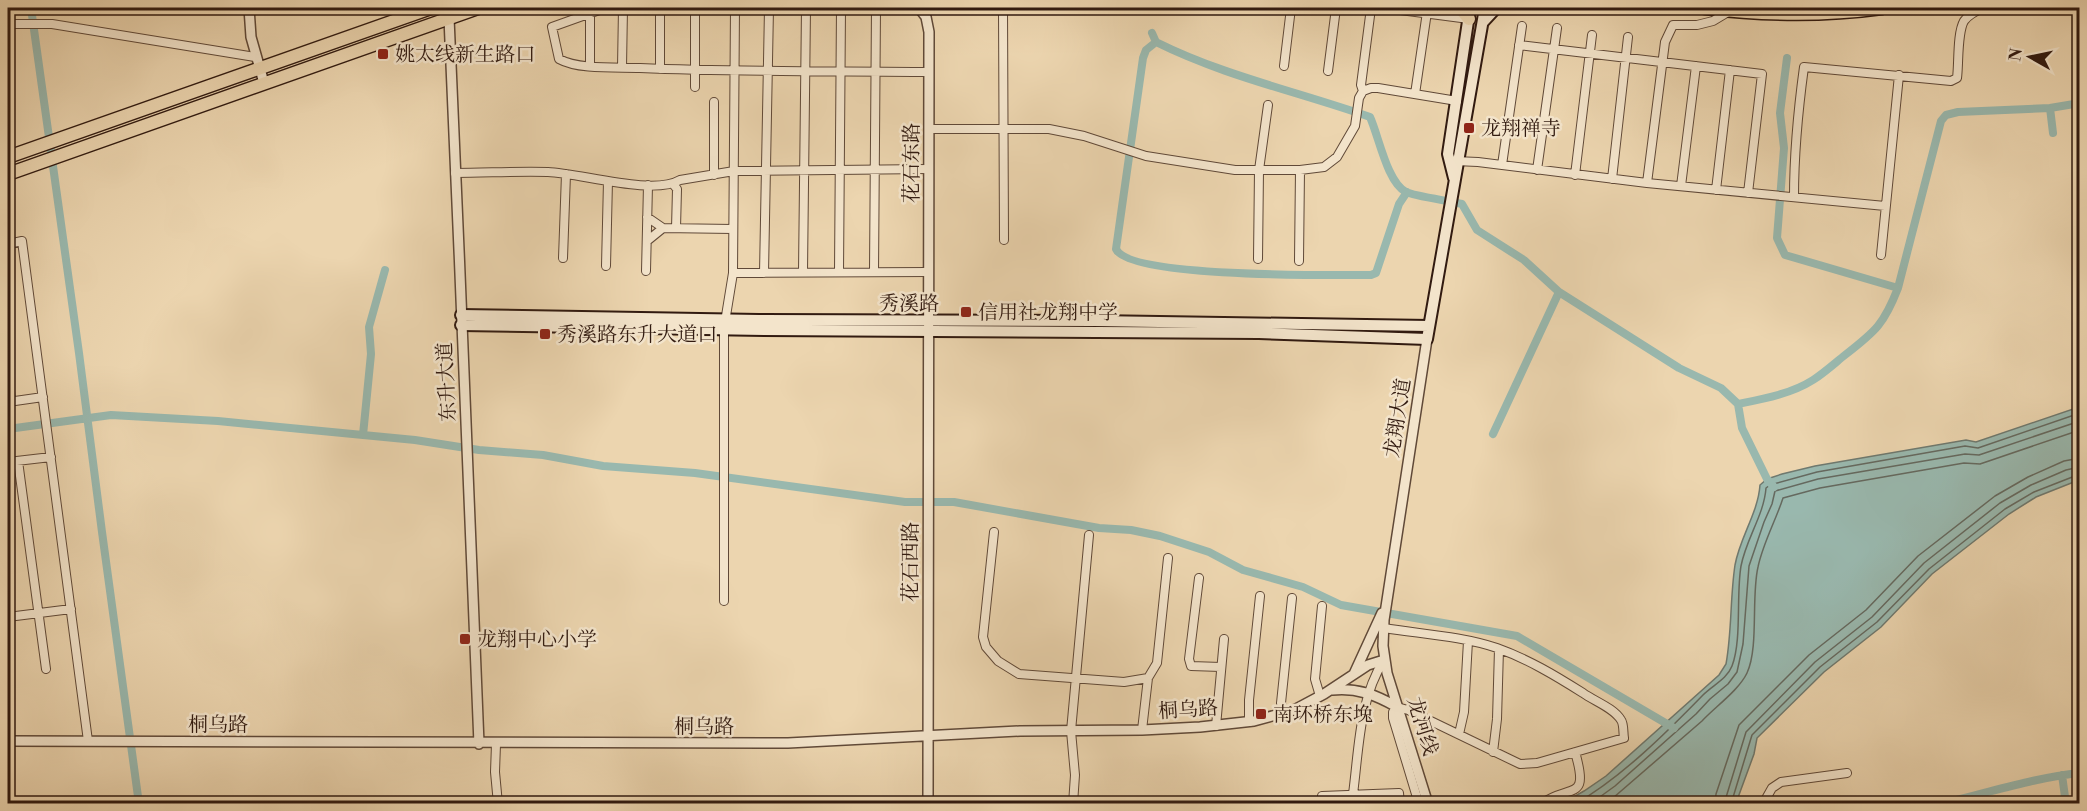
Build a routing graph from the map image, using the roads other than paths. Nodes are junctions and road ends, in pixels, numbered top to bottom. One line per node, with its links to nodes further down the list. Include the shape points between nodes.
1 (249, 8): 40 (street)
2 (431, 8): 40 (main road)
3 (478, 8): 26 (main road)
4 (605, 8): 28 (street)
5 (623, 8): 45 (street)
6 (660, 8): 46 (street)
7 (695, 8): 47 (street)
8 (735, 8): 48 (street)
9 (769, 8): 49 (street)
10 (806, 8): 51 (street)
11 (841, 8): 52 (street)
12 (876, 8): 53 (street)
13 (919, 8): 55 (street, 花石东路, via 929,32)
14 (1003, 8): 65 (street)
15 (1291, 8): 43 (street)
16 (1336, 8): 54 (street)
17 (1371, 8): 59 (street)
18 (1385, 8): 27 (street)
19 (1461, 8): 29 (main road)
20 (1485, 8): 30 (main road, 龙翔大道)
21 (1496, 8): 30 (main road)
22 (1705, 8): 25 (main road)
23 (1882, 8): 25 (main road, via 1795,13)
24 (1983, 8): 56 (street, via 1964,22 1957,78 1951,81)
25 (1733, 9): 41 (street, via 1713,21 1673,25)
26 (448, 11): 57 (main road); 78 (street, 东升大道)
27 (1427, 12): 29 (street); 60 (street)
28 (590, 13): 42 (street); 42 (street, via 552,27 559,59)
29 (1469, 13): 61 (main road, 龙翔大道)
30 (1483, 22): 67 (main road, 龙翔大道)
31 (11, 24): 40 (street, via 50,24)
32 (1522, 26): 36 (street)
33 (1557, 28): 37 (street)
34 (1592, 35): 38 (street)
35 (1628, 37): 39 (street)
36 (1519, 45): 37 (street); 68 (street)
37 (1554, 49): 38 (street); 74 (street)
38 (1590, 53): 39 (street); 82 (street)
39 (1626, 58): 41 (street); 83 (street)
40 (257, 62): 57 (street); 66 (main road)
41 (1662, 62): 44 (street); 85 (street)
42 (590, 66): 45 (street)
43 (1284, 66)
44 (1696, 66): 50 (street); 88 (street)
45 (622, 67): 46 (street)
46 (660, 69): 47 (street)
47 (695, 70): 48 (street); 58 (street)
48 (735, 70): 49 (street); 75 (street)
49 (768, 70): 51 (street); 76 (street)
50 (1730, 70): 89 (street); 90 (street, via 1762,74)
51 (805, 71): 52 (street); 77 (street)
52 (840, 71): 53 (street); 69 (street)
53 (876, 71): 55 (street); 70 (street)
54 (1328, 71)
55 (929, 72): 64 (street, 花石东路)
56 (1899, 75): 91 (street, via 1804,67); 92 (street)
57 (264, 83): 79 (main road)
58 (695, 87)
59 (1363, 91): 60 (street, via 1371,88); 73 (street, via 1355,126 1336,157 1324,167)
60 (1415, 94): 61 (street)
61 (1457, 101): 67 (main road, 龙翔大道, via 1449,144)
62 (714, 102): 81 (street)
63 (1268, 105): 72 (street)
64 (929, 129): 65 (street); 71 (street, 花石东路)
65 (1004, 129): 72 (street, via 1049,129 1146,156); 97 (street)
66 (8, 157)
67 (1455, 161): 68 (street); 115 (main road, 龙翔大道)
68 (1502, 165): 74 (street)
69 (840, 170): 70 (street); 77 (street); 107 (street)
70 (875, 170): 71 (street); 108 (street)
71 (929, 170): 109 (street, 花石东路)
72 (1259, 170): 73 (street); 102 (street)
73 (1300, 170): 103 (street)
74 (1538, 170): 82 (street)
75 (734, 171): 76 (street); 81 (street); 96 (street)
76 (766, 171): 77 (street); 111 (street)
77 (804, 171): 106 (street)
78 (455, 173): 80 (street); 112 (street, 东升大道)
79 (8, 174)
80 (566, 174): 84 (street); 101 (street)
81 (714, 175): 86 (street)
82 (1575, 175): 83 (street)
83 (1612, 179): 85 (street)
84 (608, 181): 87 (street); 104 (street)
85 (1647, 183): 88 (street)
86 (673, 184): 87 (street); 95 (street, via 677,189)
87 (648, 185): 93 (street)
88 (1681, 186): 89 (street)
89 (1716, 190): 90 (street)
90 (1749, 193): 91 (street)
91 (1792, 197): 92 (street)
92 (1886, 206): 100 (street)
93 (647, 217): 94 (street); 98 (street)
94 (663, 228): 95 (street); 98 (street)
95 (676, 228): 96 (street)
96 (733, 229): 110 (street)
97 (1004, 240)
98 (647, 241): 105 (street)
99 (8, 244): 118 (street, via 22,241)
100 (1881, 255)
101 (563, 258)
102 (1258, 259)
103 (1299, 261)
104 (606, 266)
105 (646, 271)
106 (802, 272): 107 (street); 111 (street)
107 (839, 272): 108 (street)
108 (874, 272): 109 (street)
109 (929, 272): 114 (street, 花石东路)
110 (733, 273): 111 (street); 113 (street)
111 (764, 273)
112 (461, 320): 113 (main road, 秀溪路); 160 (street, 东升大道)
113 (724, 324): 114 (main road, 秀溪路); 129 (street)
114 (929, 326): 115 (main road, 秀溪路, via 1095,321); 116 (main road, 秀溪路); 157 (street, 花石西路)
115 (1429, 326): 116 (main road, 龙翔大道)
116 (1427, 339): 130 (street, 龙翔大道)
117 (8, 370): 119 (street)
118 (43, 397): 119 (street); 120 (street)
119 (9, 402)
120 (51, 457): 121 (street); 132 (street)
121 (18, 461): 122 (street); 133 (street)
122 (8, 462)
123 (994, 532): 145 (street, via 983,637 986,646 998,661 1019,674)
124 (1089, 535): 145 (street)
125 (1168, 558): 146 (street, via 1157,663)
126 (1198, 578): 141 (street, via 1191,666)
127 (1260, 596): 152 (street)
128 (1292, 598): 151 (street)
129 (724, 601)
130 (1387, 603): 135 (street, 龙翔大道); 144 (street)
131 (1322, 606): 149 (street, via 1315,679)
132 (71, 609): 133 (street); 159 (street)
133 (38, 613): 134 (street); 142 (street)
134 (8, 617)
135 (1384, 624): 137 (street); 140 (street, 龙翔大道)
136 (1224, 639): 141 (street)
137 (1468, 641): 138 (street); 156 (street)
138 (1499, 649): 162 (street); 163 (street, via 1560,679 1621,720 1624,738)
139 (8, 656): 143 (street)
140 (1384, 660): 144 (street, 桐乌路); 148 (street); 150 (street, 龙河线)
141 (1221, 667): 153 (street)
142 (46, 669)
143 (9, 671)
144 (1353, 675): 147 (street, 桐乌路)
145 (1076, 678): 146 (street, via 1124,682); 155 (street)
146 (1148, 678): 154 (street)
147 (1329, 690): 148 (street); 149 (street, 桐乌路)
148 (1368, 693): 150 (street); 165 (street)
149 (1320, 696): 151 (street, 桐乌路)
150 (1397, 706): 156 (street); 171 (street, via 1393,718); 172 (street, 龙河线)
151 (1283, 713): 152 (street, 桐乌路)
152 (1249, 722): 153 (street, 桐乌路)
153 (1216, 726): 154 (street, 桐乌路)
154 (1142, 730): 155 (street, 桐乌路)
155 (1071, 731): 157 (street, 桐乌路); 169 (street)
156 (1460, 734): 162 (street)
157 (928, 736): 161 (street, 桐乌路, via 788,743); 168 (street, 花石西路)
158 (8, 741): 159 (street, 桐乌路)
159 (88, 741): 160 (street, 桐乌路)
160 (479, 744): 161 (street, 桐乌路)
161 (496, 744): 167 (street)
162 (1493, 752): 163 (street, via 1527,765)
163 (1575, 752): 173 (street, via 1580,782 1571,791)
164 (1847, 773): 174 (street, via 1781,782 1772,788)
165 (1353, 794): 166 (street); 170 (street, via 1399,793)
166 (1322, 796)
167 (498, 804)
168 (928, 804)
169 (1073, 804)
170 (1400, 804)
171 (1419, 804)
172 (1428, 804)
173 (1541, 804)
174 (1763, 804)

